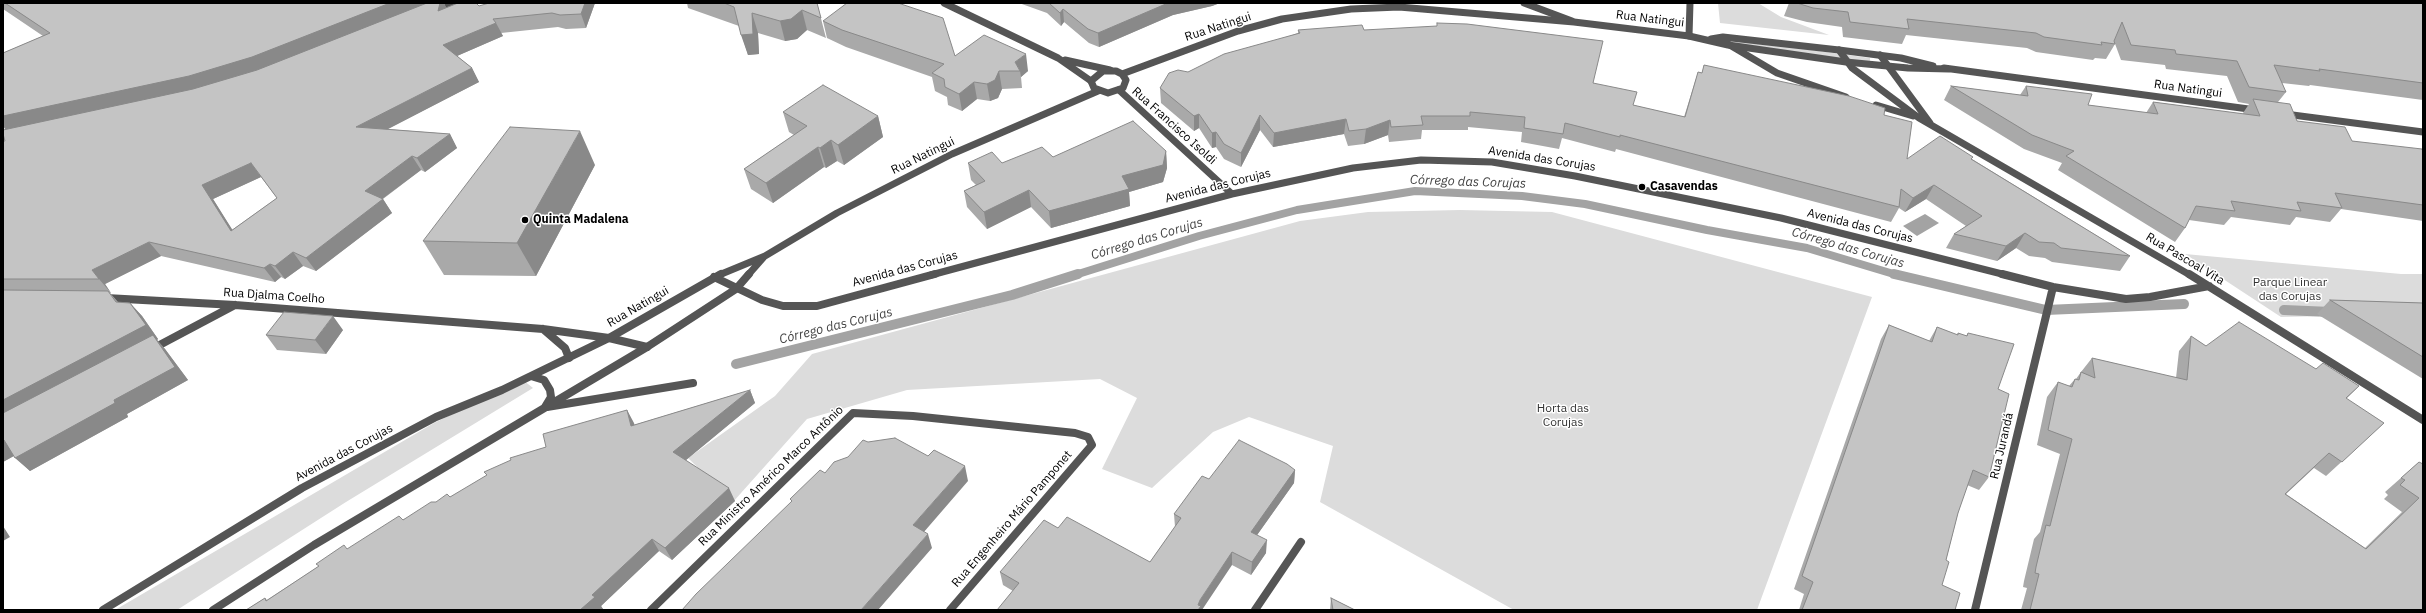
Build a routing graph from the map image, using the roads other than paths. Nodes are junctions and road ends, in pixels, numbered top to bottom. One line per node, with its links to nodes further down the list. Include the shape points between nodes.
1 (455, 3): 5 (street)
2 (944, 3): 13 (street)
3 (1524, 3): 6 (street)
4 (1690, 3): 7 (street)
5 (426, 15)
6 (1574, 22): 7 (street, Rua Natingui); 18 (street, Rua Natingui, via 1399,7 1322,12 1238,31)
7 (1689, 36): 9 (street, Rua Natingui)
8 (1723, 37): 9 (street, Rua Natingui); 10 (street); 11 (street, Rua Natingui)
9 (1706, 39): 10 (street, Rua Natingui)
10 (1728, 45): 14 (street, Rua Natingui); 22 (street, via 1777,73)
11 (1839, 50): 12 (street, Rua Natingui); 14 (street, Rua Pascoal Vita)
12 (1880, 56): 15 (street, Rua Pascoal Vita); 16 (street, Rua Natingui)
13 (1058, 58): 17 (street); 19 (street)
14 (1846, 62): 15 (street, Rua Natingui); 26 (street, Rua Pascoal Vita)
15 (1888, 66): 16 (street, Rua Natingui); 27 (street, Rua Pascoal Vita)
16 (1949, 69): 24 (street, Rua Natingui)
17 (1110, 70): 18 (street); 19 (street, via 1097,74)
18 (1122, 74): 20 (street, via 1126,80 1123,88)
19 (1091, 80): 21 (street)
20 (1119, 90): 21 (street, via 1108,93); 29 (street, Rua Francisco Isoldi)
21 (1098, 91): 30 (street, Rua Natingui, via 952,154 837,213)
22 (1853, 98)
23 (1868, 103): 26 (street, Rua Pascoal Vita)
24 (2265, 111)
25 (2273, 112): 28 (street)
26 (1919, 118): 27 (street, Rua Pascoal Vita)
27 (1932, 125): 32 (street, Rua Pascoal Vita)
28 (2423, 132)
29 (1232, 194): 33 (street, Avenida das Corujas, via 1353,168 1421,160 1492,162 1575,176 1781,218); 34 (street, Avenida das Corujas, via 817,306 783,306)
30 (765, 256): 31 (street, Rua Natingui); 34 (street, Rua Natingui)
31 (714, 277): 34 (street, Avenida das Corujas); 38 (street, Rua Natingui)
32 (2209, 286): 33 (street, Avenida das Corujas, via 2150,298 2126,299); 45 (street, Rua Pascoal Vita)
33 (2053, 287): 53 (street, Rua Jurandá)
34 (736, 289): 39 (street, Rua Natingui)
35 (100, 298): 36 (street, Rua Djalma Coelho)
36 (235, 304): 37 (street, Rua Djalma Coelho); 40 (street)
37 (543, 329): 38 (street, Rua Djalma Coelho); 41 (street, via 562,344)
38 (609, 338): 39 (street, Rua Djalma Coelho); 41 (street, Avenida das Corujas)
39 (647, 347): 44 (street)
40 (144, 353)
41 (569, 358): 42 (street, Avenida das Corujas)
42 (531, 376): 44 (street, via 544,380 550,390 551,397); 48 (street, Avenida das Corujas, via 436,417 302,488)
43 (693, 383): 44 (street)
44 (545, 408): 49 (street, via 314,545)
45 (2423, 420)
46 (1092, 445): 50 (street, Rua Ministro Américo Marco Antônio, via 1088,438 1075,433 914,416 853,413 845,418); 51 (street, Rua Engenheiro Mário Pamponet)
47 (1300, 542): 52 (street)
48 (103, 610)
49 (213, 610)
50 (651, 610)
51 (950, 610)
52 (1255, 610)
53 (1975, 610)

